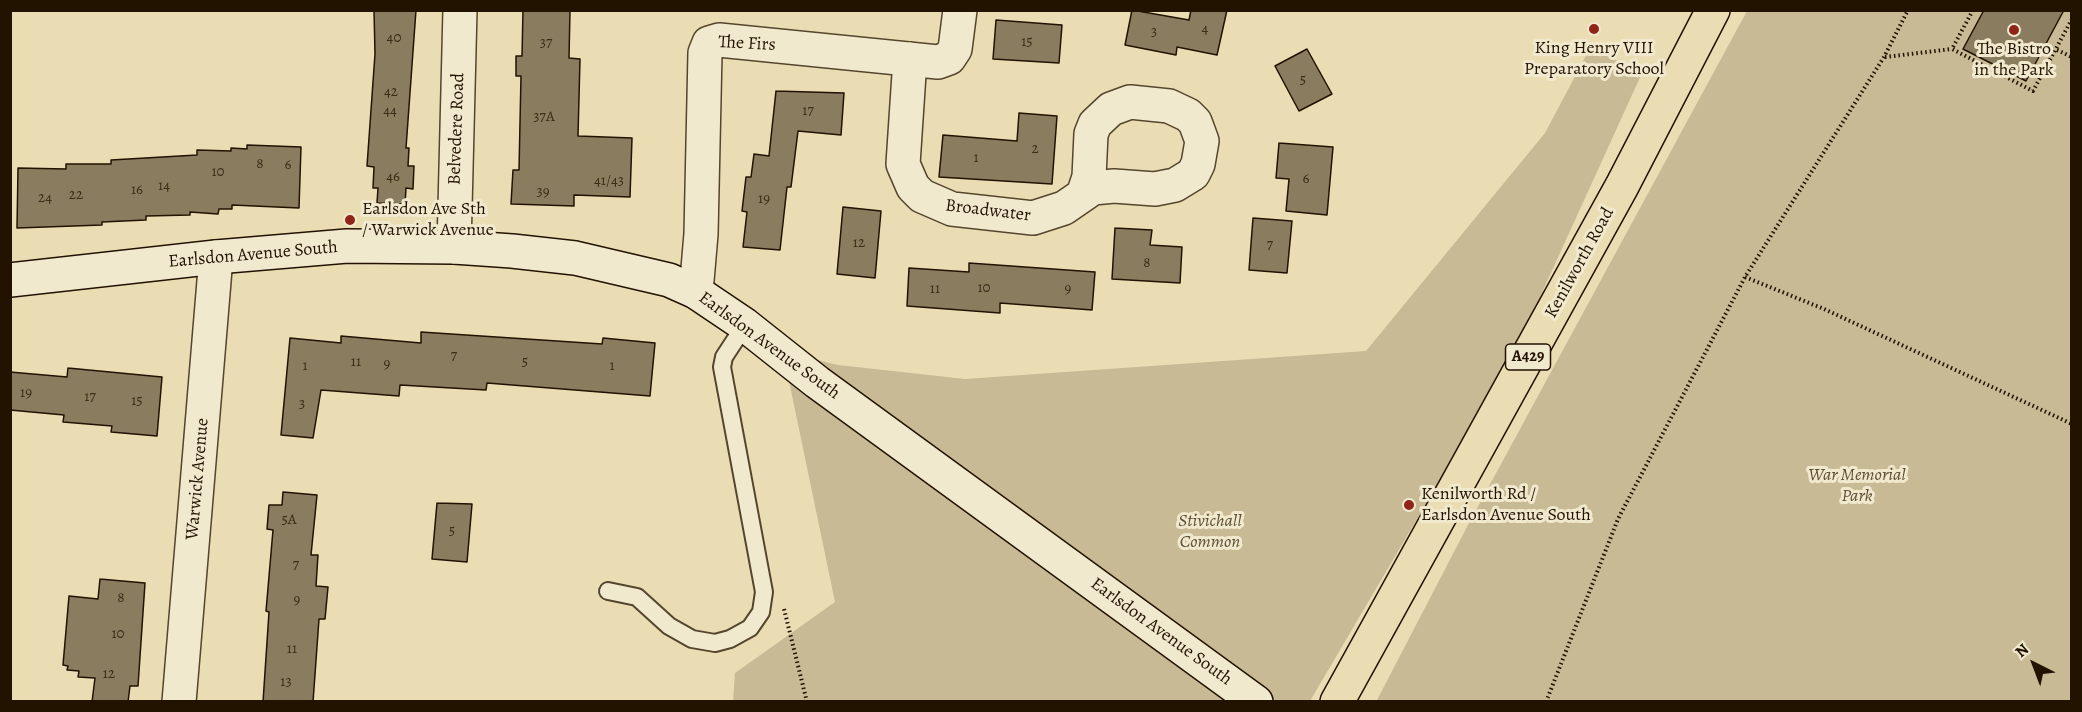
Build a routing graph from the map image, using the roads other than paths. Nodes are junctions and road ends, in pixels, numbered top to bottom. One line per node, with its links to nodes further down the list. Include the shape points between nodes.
1 (460, 10): 6 (street, Belvedere Road)
2 (960, 10): 4 (street, The Firs, via 956,49 949,58 938,62)
3 (1713, 10): 14 (main road, Kenilworth Road / A429, via 1622,186)
4 (910, 59): 5 (street, Broadwater, via 903,164 913,187 922,196 952,209 1033,218 1064,208); 9 (street, The Firs, via 719,40 709,43 705,52 702,234)
5 (1084, 192)
6 (454, 247): 7 (street, Earlsdon Avenue South, via 346,246); 9 (street, Earlsdon Avenue South, via 575,258 647,274)
7 (216, 257): 8 (street, Earlsdon Avenue South); 12 (street, Warwick Avenue)
8 (10, 280)
9 (696, 292): 10 (street, Earlsdon Avenue South)
10 (745, 325): 11 (lane, via 724,357 722,367 764,592 761,612 750,628 715,643 692,639 669,626 637,597); 13 (street, Earlsdon Avenue South, via 817,382)
11 (608, 591)
12 (179, 702)
13 (1256, 702)
14 (1337, 702)

